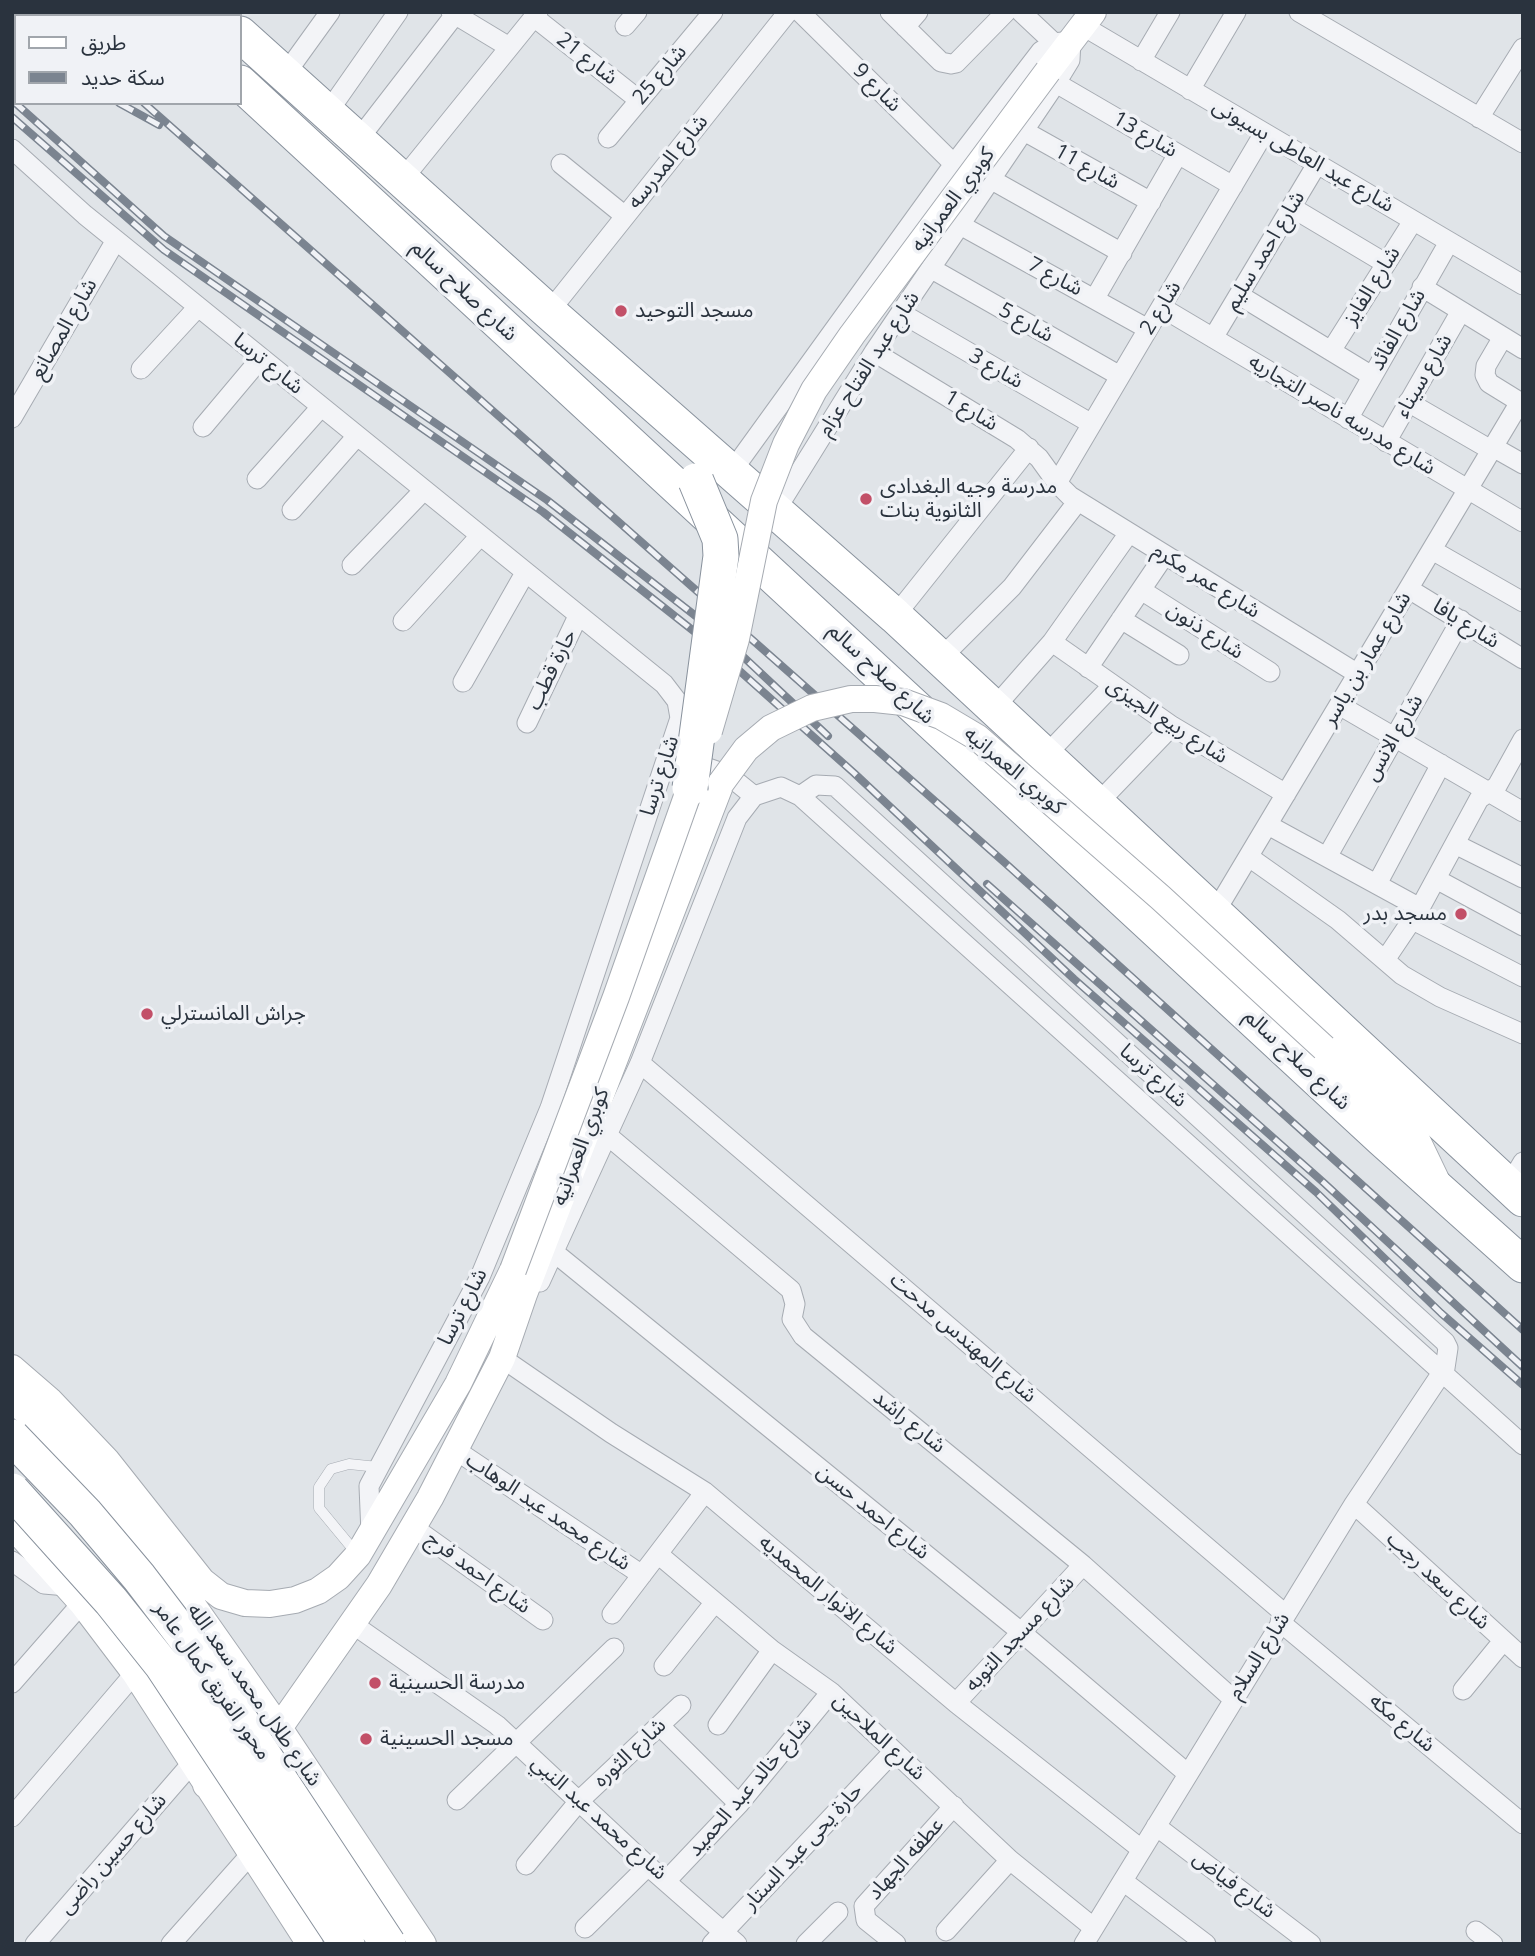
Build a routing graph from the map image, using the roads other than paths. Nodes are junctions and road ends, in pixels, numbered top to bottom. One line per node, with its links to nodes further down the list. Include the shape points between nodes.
1 (330, 12): 20 (street)
2 (398, 12): 25 (street)
3 (713, 12): 24 (street, شارع 25)
4 (788, 12): 43 (street, شارع المدرسه)
5 (800, 12): 36 (street, شارع 9)
6 (890, 12): 14 (street)
7 (1006, 12): 14 (street, via 956,63 941,62)
8 (1021, 12): 15 (street, شارع عبد العاطى بسيونى)
9 (1170, 12): 19 (street)
10 (1236, 12): 23 (street)
11 (1300, 12): 26 (street)
12 (454, 13): 17 (street); 31 (street)
13 (536, 15): 17 (street); 24 (street, شارع 21)
14 (911, 19)
15 (1080, 25): 19 (street, شارع عبد العاطى بسيونى); 21 (street, شارع عبد الفتاح عزام); 36 (street, via 1041,51)
16 (242, 36): 20 (highway, شارع صلاح سالم)
17 (509, 47): 38 (street)
18 (1523, 48): 26 (street)
19 (1141, 61): 23 (street, شارع عبد العاطى بسيونى)
20 (286, 73): 25 (highway, شارع صلاح سالم)
21 (1052, 77): 27 (street, شارع عبد الفتاح عزام); 34 (street, شارع 13); 125 (street, كوبري العمرانيه, bridge, via 852,335 814,390 786,444 764,501 717,708)
22 (242, 85): 33 (highway, شارع صلاح سالم)
23 (1190, 90): 28 (street, شارع عبد العاطى بسيونى)
24 (639, 100): 29 (street, شارع 25)
25 (328, 112): 31 (highway, شارع صلاح سالم)
26 (1479, 118): 30 (street)
27 (1024, 131): 39 (street, شارع عبد الفتاح عزام); 41 (street, شارع 11)
28 (1264, 133): 37 (street, شارع عبد العاطى بسيونى); 40 (street, شارع 2)
29 (608, 138)
30 (1521, 139)
31 (358, 140): 38 (highway, شارع صلاح سالم)
32 (12, 149): 46 (street, شارع ترسا)
33 (316, 153): 112 (highway, شارع صلاح سالم); 125 (highway, bridge, via 342,157 360,169 663,444 696,481 720,539 721,556)
34 (1178, 154): 40 (street, شارع 13); 41 (street)
35 (561, 164): 43 (street)
36 (954, 164): 82 (street)
37 (1317, 164): 42 (street, شارع احمد سليم); 44 (street, شارع عبد العاطى بسيونى)
38 (402, 180): 58 (highway, شارع صلاح سالم)
39 (992, 180): 45 (street, شارع عبد الفتاح عزام); 48 (street)
40 (1233, 186): 56 (street, شارع 2)
41 (1151, 202): 48 (street)
42 (1291, 207): 49 (street); 53 (street, شارع احمد سليم)
43 (625, 216): 58 (street, شارع المدرسه)
44 (1413, 221): 47 (street, شارع عبد العاطى بسيونى); 49 (street, شارع الفايز)
45 (962, 226): 50 (street, شارع عبد الفتاح عزام); 54 (street, شارع 7)
46 (116, 240): 55 (street, شارع ترسا); 73 (street, شارع المصانع)
47 (1449, 242): 51 (street, شارع عبد العاطى بسيونى); 52 (street, شارع الفائد)
48 (1122, 253): 54 (street)
49 (1385, 263): 64 (street, شارع الفايز)
50 (932, 269): 59 (street, شارع عبد الفتاح عزام); 68 (street, شارع 5)
51 (1523, 285)
52 (1422, 288): 57 (street); 69 (street, شارع الفائد)
53 (1239, 295): 62 (street, شارع احمد سليم); 64 (street)
54 (1096, 298): 60 (street, شارع 7)
55 (198, 307): 66 (street, شارع ترسا); 67 (street)
56 (1161, 307): 60 (street, شارع 2); 62 (street, شارع مدرسه ناصر التجاريه)
57 (1461, 311): 61 (street); 70 (street, شارع سيناء)
58 (549, 312): 82 (highway, شارع صلاح سالم)
59 (901, 313): 65 (street, شارع عبد الفتاح عزام); 75 (street, شارع 3)
60 (1148, 328): 68 (street, شارع 2)
61 (1503, 337): 63 (street); 71 (street, via 1485,375 1489,383)
62 (1213, 338): 74 (street, شارع مدرسه ناصر التجاريه)
63 (1523, 349)
64 (1331, 351): 69 (street)
65 (874, 352): 79 (street, شارع 1); 89 (street, شارع عبد الفتاح عزام)
66 (261, 358): 72 (street, شارع ترسا); 76 (street)
67 (141, 369)
68 (1120, 376): 75 (street, شارع 2)
69 (1372, 376): 74 (street, شارع الفائد)
70 (1408, 402): 78 (street, شارع سيناء); 80 (street)
71 (1521, 403): 80 (street, شارع عمار بن ياسر)
72 (321, 407): 77 (street, شارع ترسا); 83 (street)
73 (12, 418)
74 (1348, 419): 78 (street, شارع مدرسه ناصر التجاريه)
75 (1091, 424): 84 (street, شارع 2)
76 (202, 427)
77 (357, 436): 85 (street, شارع ترسا); 88 (street)
78 (1386, 442): 86 (street, شارع مدرسه ناصر التجاريه)
79 (1029, 448): 84 (street, شارع 1); 101 (street)
80 (1492, 449): 81 (street); 86 (street, شارع عمار بن ياسر)
81 (1523, 464)
82 (732, 471): 89 (highway, شارع صلاح سالم)
83 (257, 480)
84 (1057, 483): 87 (street, شارع عمر مكرم)
85 (424, 490): 92 (street, شارع ترسا); 95 (street)
86 (1467, 491): 90 (street, شارع مدرسه ناصر التجاريه); 93 (street, شارع عمار بن ياسر)
87 (1078, 500): 91 (street, شارع عمر مكرم); 107 (street, via 1012,587)
88 (292, 510)
89 (776, 510): 101 (highway, شارع صلاح سالم)
90 (1523, 522)
91 (1129, 533): 94 (street, شارع عمر مكرم); 105 (street)
92 (480, 536): 96 (street, شارع ترسا); 104 (street)
93 (1432, 550): 97 (street, شارع عمار بن ياسر); 99 (street)
94 (1164, 556): 98 (street); 111 (street, شارع عمر مكرم)
95 (352, 565)
96 (525, 573): 100 (street, شارع ترسا); 113 (street)
97 (1409, 589): 103 (street, شارع يافا); 111 (street, شارع عمار بن ياسر)
98 (1141, 590): 102 (street); 110 (street, شارع ذنون)
99 (1523, 603)
100 (578, 616): 118 (street, حارة قطب); 122 (street, شارع ترسا, via 664,684 677,701 680,718)
101 (895, 616): 107 (highway, شارع صلاح سالم)
102 (1121, 619): 106 (street); 109 (street)
103 (1461, 620): 108 (street, شارع يافا); 120 (street, شارع الانس)
104 (403, 621)
105 (1052, 642): 109 (street, شارع ربيع الجيزى); 116 (street)
106 (1179, 655)
107 (940, 658): 112 (highway); 116 (highway, شارع صلاح سالم); 117 (highway, via 939,673 920,695)
108 (1523, 659)
109 (1088, 668): 114 (street, شارع ربيع الجيزى)
110 (1270, 672)
111 (1358, 674): 115 (street, شارع عمار بن ياسر)
112 (888, 680): 117 (highway, شارع صلاح سالم)
113 (463, 682)
114 (1112, 686): 119 (street, شارع ربيع الجيزى); 123 (street)
115 (1339, 705): 120 (street); 127 (street, شارع عمار بن ياسر)
116 (994, 708): 123 (highway, شارع صلاح سالم)
117 (920, 710): 148 (highway, شارع صلاح سالم)
118 (527, 723)
119 (1172, 726): 127 (street, شارع ربيع الجيزى); 130 (street)
120 (1395, 737): 124 (street); 134 (street, شارع الانس)
121 (1521, 747): 126 (street, via 1497,786)
122 (668, 754): 128 (street, via 728,775); 158 (street, شارع ترسا, via 550,1108 480,1277)
123 (1045, 756): 130 (highway, شارع صلاح سالم)
124 (1441, 764): 126 (street); 138 (street)
125 (706, 786): 148 (street, كوبري العمرانيه, bridge, via 771,728 813,708 875,699 903,702 941,716 978,738 1324,1048 1415,1136); 151 (street, كوبري العمرانيه); 164 (street, كوبري العمرانيه, bridge, via 513,1270 458,1384)
126 (1488, 792): 131 (street); 133 (street, via 1475,804)
127 (1286, 794): 132 (street, شارع عمار بن ياسر)
128 (754, 796): 129 (street, شارع ترسا, via 781,787); 145 (street, via 737,818)
129 (800, 796): 153 (street, شارع ترسا); 153 (street, شارع ترسا, via 816,785 835,786 1445,1342 1449,1355)
130 (1097, 804): 140 (highway, شارع صلاح سالم)
131 (1523, 812)
132 (1268, 825): 134 (street); 135 (street, شارع عمار بن ياسر)
133 (1455, 844): 136 (street); 137 (street)
134 (1326, 856): 138 (street)
135 (1249, 857): 140 (street, شارع عمار بن ياسر); 142 (street, via 1313,901)
136 (1523, 878)
137 (1436, 879): 139 (street); 141 (street)
138 (1377, 884): 139 (street)
139 (1416, 914): 142 (street); 143 (street)
140 (1214, 915): 147 (highway, شارع صلاح سالم)
141 (1523, 926)
142 (1385, 960): 144 (street, via 1420,987)
143 (1523, 976)
144 (1523, 1034)
145 (640, 1063): 146 (street); 173 (street, شارع المهندس مدحت)
146 (607, 1135): 149 (street); 168 (street, شارع راشد, via 791,1290 795,1304 792,1319 803,1336)
147 (1518, 1183)
148 (1441, 1190): 150 (highway, شارع صلاح سالم)
149 (555, 1253): 151 (street); 176 (street, شارع احمد حسن)
150 (1522, 1265)
151 (506, 1348): 157 (street); 160 (street, شارع الانوار المحمديه, via 611,1433)
152 (12, 1368): 165 (street, via 107,1461)
153 (1442, 1373): 156 (street, شارع ترسا); 161 (street, شارع السلام)
154 (12, 1398): 165 (street, شارع طلال محمد سعد الله)
155 (12, 1437): 221 (highway, محور الفريق كمال عامر, bridge, via 94,1523 190,1644)
156 (1523, 1445)
157 (454, 1449): 163 (street); 169 (street, شارع محمد عبد الوهاب)
158 (378, 1467): 164 (street, شارع ترسا, via 368,1499); 164 (lane, via 349,1464 331,1469 319,1487 319,1508)
159 (12, 1491): 220 (highway, محور الفريق كمال عامر, bridge, via 162,1665)
160 (705, 1492): 166 (street); 187 (street, شارع الانوار المحمديه)
161 (1354, 1504): 173 (street, شارع السلام); 177 (street, شارع سعد رجب)
162 (12, 1525): 171 (street)
163 (413, 1527): 174 (street, شارع احمد فرج); 175 (street)
164 (364, 1545): 165 (street, كوبري العمرانيه, via 338,1577 318,1591 270,1604 221,1596)
165 (167, 1552): 171 (street, via 122,1584); 191 (street, شارع طلال محمد سعد الله)
166 (659, 1554): 169 (street); 170 (street, شارع الملاحين)
167 (12, 1561): 171 (street)
168 (1083, 1565): 176 (street, شارع مسجد التوبه); 186 (street, شارع راشد)
169 (642, 1575): 172 (street)
170 (715, 1602): 179 (street, شارع الملاحين); 181 (street)
171 (82, 1604): 182 (street); 183 (street)
172 (612, 1614)
173 (1283, 1618): 186 (street, شارع السلام); 201 (street, شارع مكه)
174 (542, 1620)
175 (354, 1625): 191 (street); 192 (street, شارع محمد عبد النبي, via 478,1710)
176 (1021, 1632): 187 (street, شارع مسجد التوبه); 195 (street, شارع احمد حسن)
177 (1503, 1641): 180 (street, شارع سعد رجب); 184 (street)
178 (614, 1648): 192 (street)
179 (772, 1650): 185 (street, شارع الملاحين); 189 (street)
180 (1523, 1658)
181 (664, 1666)
182 (135, 1673): 194 (street); 200 (street)
183 (12, 1683)
184 (1463, 1690)
185 (831, 1692): 193 (street, شارع الملاحين); 198 (street, شارع خالد عبد الحميد)
186 (1233, 1699): 195 (street, شارع السلام)
187 (956, 1703): 203 (street, شارع الانوار المحمديه)
188 (681, 1705): 190 (street, شارع الثوره)
189 (718, 1725)
190 (660, 1726): 197 (street, شارع الثوره); 198 (street)
191 (279, 1728): 194 (street, via 250,1768 229,1779); 210 (street, شارع طلال محمد سعد الله)
192 (516, 1742): 196 (street); 197 (street, شارع محمد عبد النبي)
193 (894, 1751): 199 (street, شارع الملاحين); 216 (street, حارة يحى عبد الستار)
194 (199, 1774): 204 (street); 217 (street, شارع حسين راضى)
195 (1188, 1774): 202 (street, شارع السلام)
196 (457, 1800)
197 (579, 1800): 206 (street, شارع الثوره); 207 (street, شارع محمد عبد النبي)
198 (739, 1804): 208 (street, شارع خالد عبد الحميد)
199 (954, 1806): 205 (street, شارع الملاحين); 224 (street, عطفه الجهاد, via 864,1906 864,1915)
200 (12, 1818)
201 (1523, 1824)
202 (1156, 1826): 203 (street, شارع السلام); 226 (street, شارع فياض)
203 (1141, 1849): 209 (street, شارع السلام)
204 (250, 1855): 218 (street); 219 (street)
205 (1010, 1860): 213 (street); 215 (street, شارع الملاحين)
206 (526, 1864)
207 (648, 1866): 208 (street, شارع محمد عبد النبي); 212 (street)
208 (667, 1881): 216 (street, شارع محمد عبد النبي)
209 (1123, 1881): 215 (street, شارع السلام); 225 (street)
210 (398, 1908): 220 (street); 222 (street, شارع طلال محمد سعد الله)
211 (838, 1912): 223 (street)
212 (585, 1928)
213 (946, 1931)
214 (1476, 1931): 227 (street)
215 (1089, 1936)
216 (724, 1939)
217 (34, 1944)
218 (171, 1944)
219 (310, 1944)
220 (347, 1944)
221 (388, 1944)
222 (423, 1944)
223 (806, 1944)
224 (896, 1944)
225 (1206, 1944)
226 (1311, 1944)
227 (1493, 1944)

